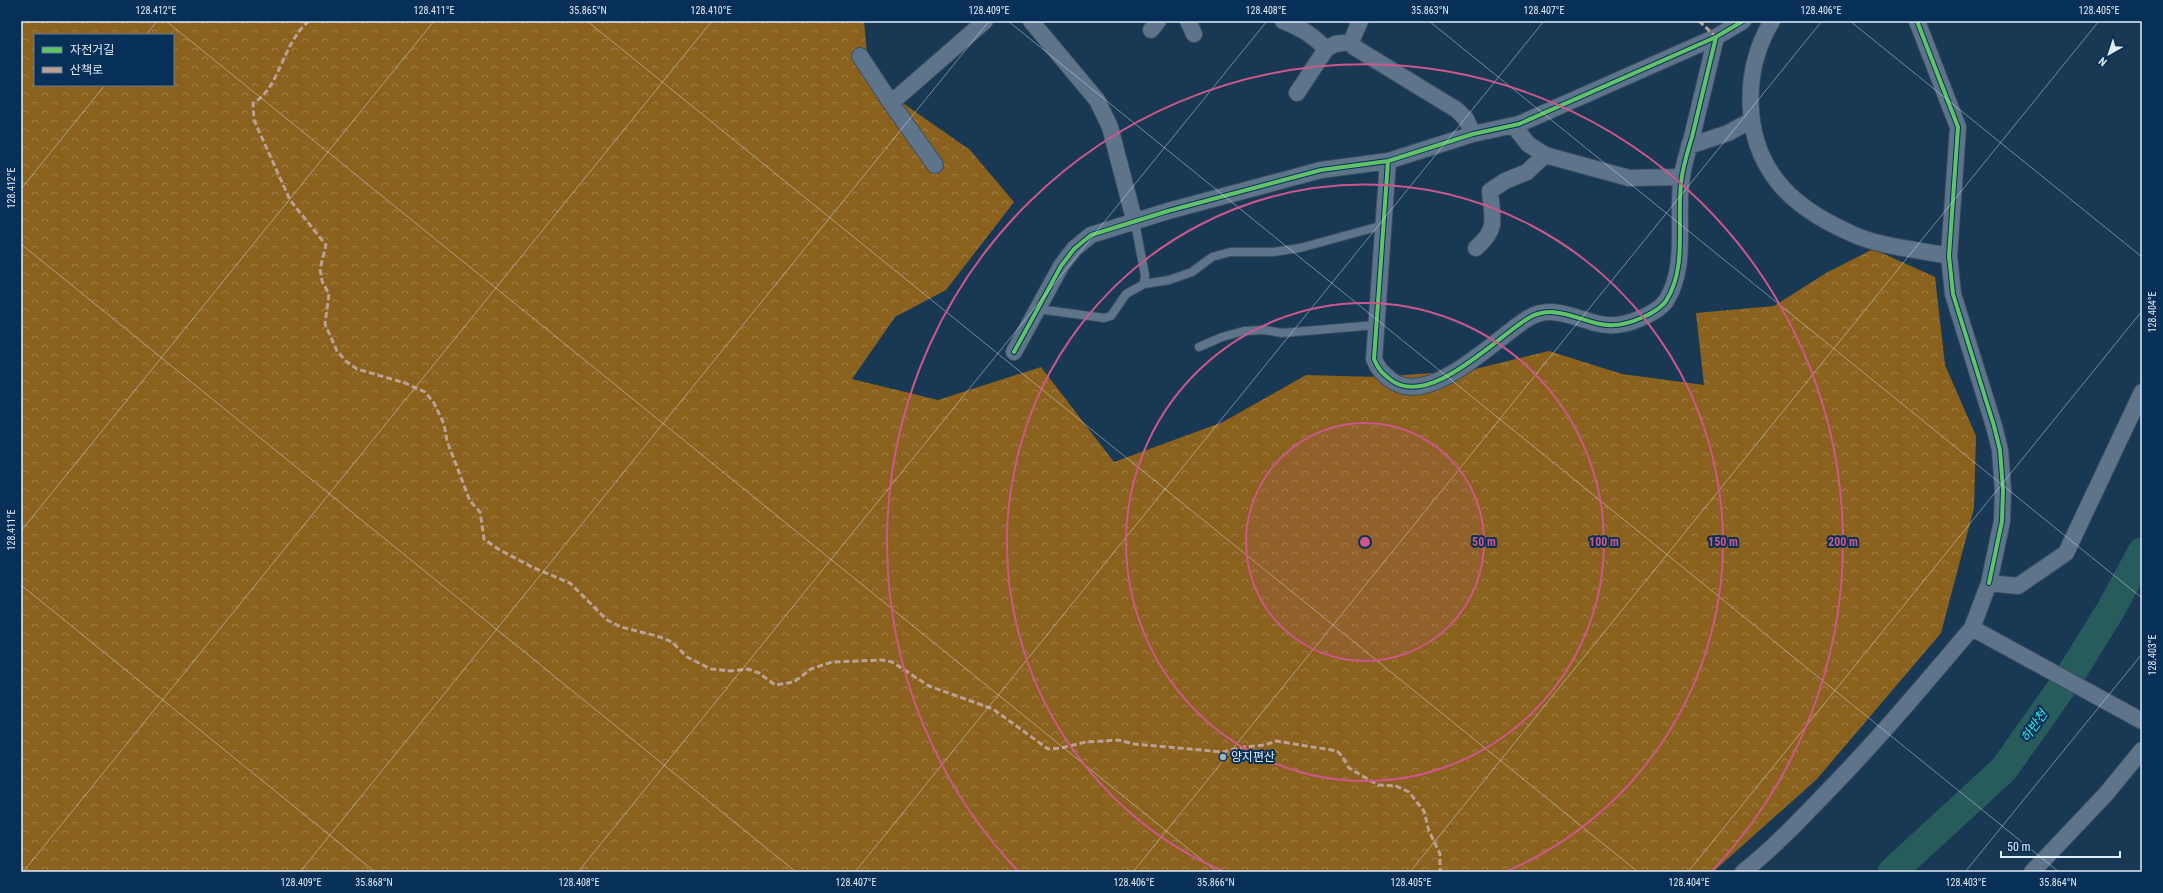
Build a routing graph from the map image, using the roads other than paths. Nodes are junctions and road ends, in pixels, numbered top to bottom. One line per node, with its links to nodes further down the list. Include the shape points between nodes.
1 (985, 21): 14 (street)
2 (1031, 21): 23 (street, via 1097,100 1110,127)
3 (1283, 21): 11 (street, via 1314,36)
4 (1360, 21): 10 (street)
5 (1743, 21): 9 (street)
6 (1777, 21): 8 (lane)
7 (1917, 21): 26 (street, via 1958,127)
8 (1769, 27): 15 (street, via 1751,76)
9 (1716, 37): 16 (street); 18 (street)
10 (1351, 42): 11 (street, via 1335,44); 17 (street, via 1364,54 1457,110 1466,119)
11 (1326, 49): 13 (street)
12 (860, 56): 14 (street)
13 (1297, 92)
14 (891, 103): 21 (street)
15 (1752, 120): 18 (street, via 1728,133); 26 (street, via 1759,150 1778,182 1809,210 1846,232 1876,242)
16 (1514, 126): 17 (street); 19 (street, via 1528,144)
17 (1473, 134): 20 (street)
18 (1689, 146): 22 (street)
19 (1545, 155): 22 (street, via 1629,178); 25 (street, via 1527,172 1505,181 1490,191 1494,216 1491,231 1486,240)
20 (1388, 161): 23 (street, via 1321,170 1168,211); 24 (street)
21 (935, 164)
22 (1681, 177): 29 (street, via 1679,256 1675,283 1665,302 1648,315 1626,325 1601,325 1567,314 1546,311 1527,318 1466,365 1440,379 1418,386 1396,384 1378,370 1374,359)
23 (1135, 223): 27 (lane, via 1146,275); 28 (street, via 1091,235 1074,249 1061,266)
24 (1385, 224): 27 (lane, via 1300,248 1273,252 1230,252 1212,257 1192,272 1169,280); 29 (street)
25 (1476, 248)
26 (1949, 256): 33 (street, via 1953,294 2000,450 2002,521)
27 (1144, 284): 28 (lane, via 1126,294 1111,316 1104,318)
28 (1038, 309): 31 (street)
29 (1376, 325): 30 (lane, via 1282,332 1244,330)
30 (1199, 347)
31 (1014, 352)
32 (2142, 392): 33 (street, via 2066,553 2018,586)
33 (1989, 583): 34 (street)
34 (1972, 628): 35 (street); 37 (street, via 1918,694 1837,782 1770,851)
35 (2142, 721)
36 (2142, 750): 38 (street, via 2106,794)
37 (1743, 872)
38 (2032, 872)

